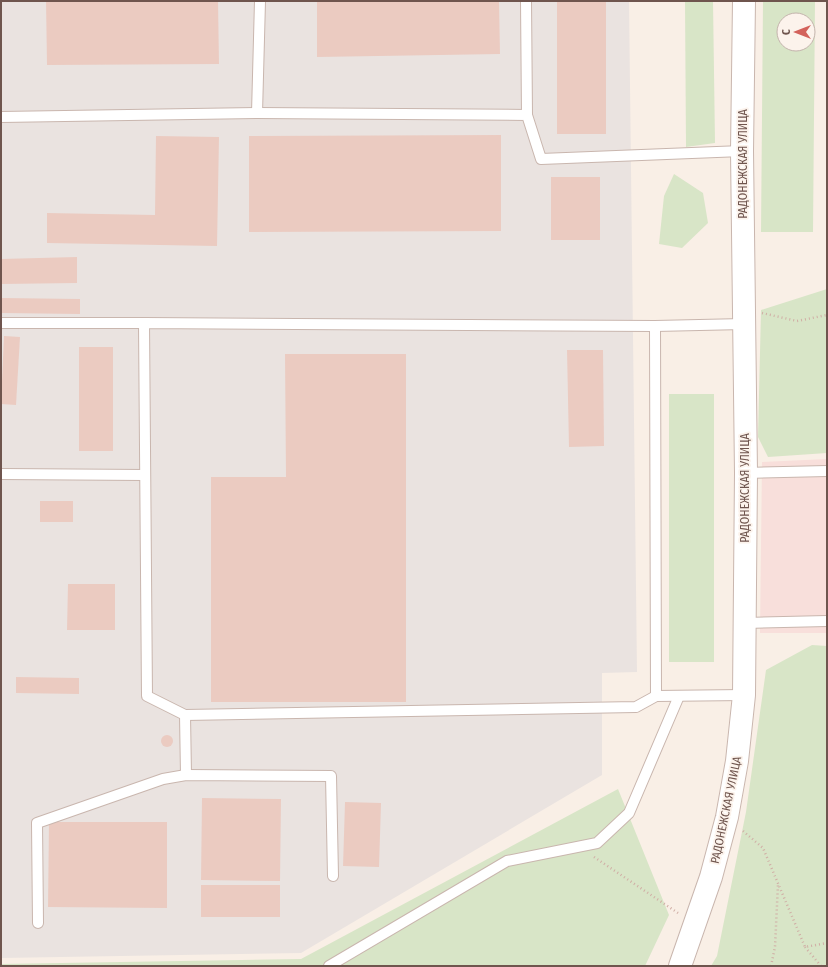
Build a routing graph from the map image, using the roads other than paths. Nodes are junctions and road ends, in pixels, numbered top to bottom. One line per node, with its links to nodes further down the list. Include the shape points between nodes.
1 (260, 1): 4 (lane)
2 (526, 1): 5 (lane)
3 (744, 1): 7 (street, РАДОНЕЖСКАЯ УЛИЦА)
4 (257, 113): 5 (lane); 6 (lane)
5 (527, 115): 7 (lane, via 541,159)
6 (1, 117)
7 (742, 151): 8 (street, РАДОНЕЖСКАЯ УЛИЦА)
8 (744, 316): 11 (lane); 13 (street, РАДОНЕЖСКАЯ УЛИЦА)
9 (144, 323): 10 (lane); 11 (lane); 15 (lane)
10 (1, 324)
11 (655, 326): 19 (lane)
12 (827, 471): 13 (lane)
13 (746, 473): 17 (street, РАДОНЕЖСКАЯ УЛИЦА)
14 (1, 474): 15 (lane)
15 (145, 475): 21 (lane, via 147,696)
16 (827, 621): 17 (lane)
17 (746, 623): 18 (street, РАДОНЕЖСКАЯ УЛИЦА)
18 (744, 695): 20 (lane); 26 (street, РАДОНЕЖСКАЯ УЛИЦА, via 737,761 727,817 711,877)
19 (656, 696): 20 (lane); 21 (lane, via 636,707)
20 (679, 696): 25 (lane, via 629,813 597,843 507,861)
21 (185, 715): 22 (lane)
22 (186, 775): 23 (lane, via 331,776); 24 (lane, via 163,779 37,822)
23 (333, 876)
24 (38, 923)
25 (329, 966)
26 (680, 966)

